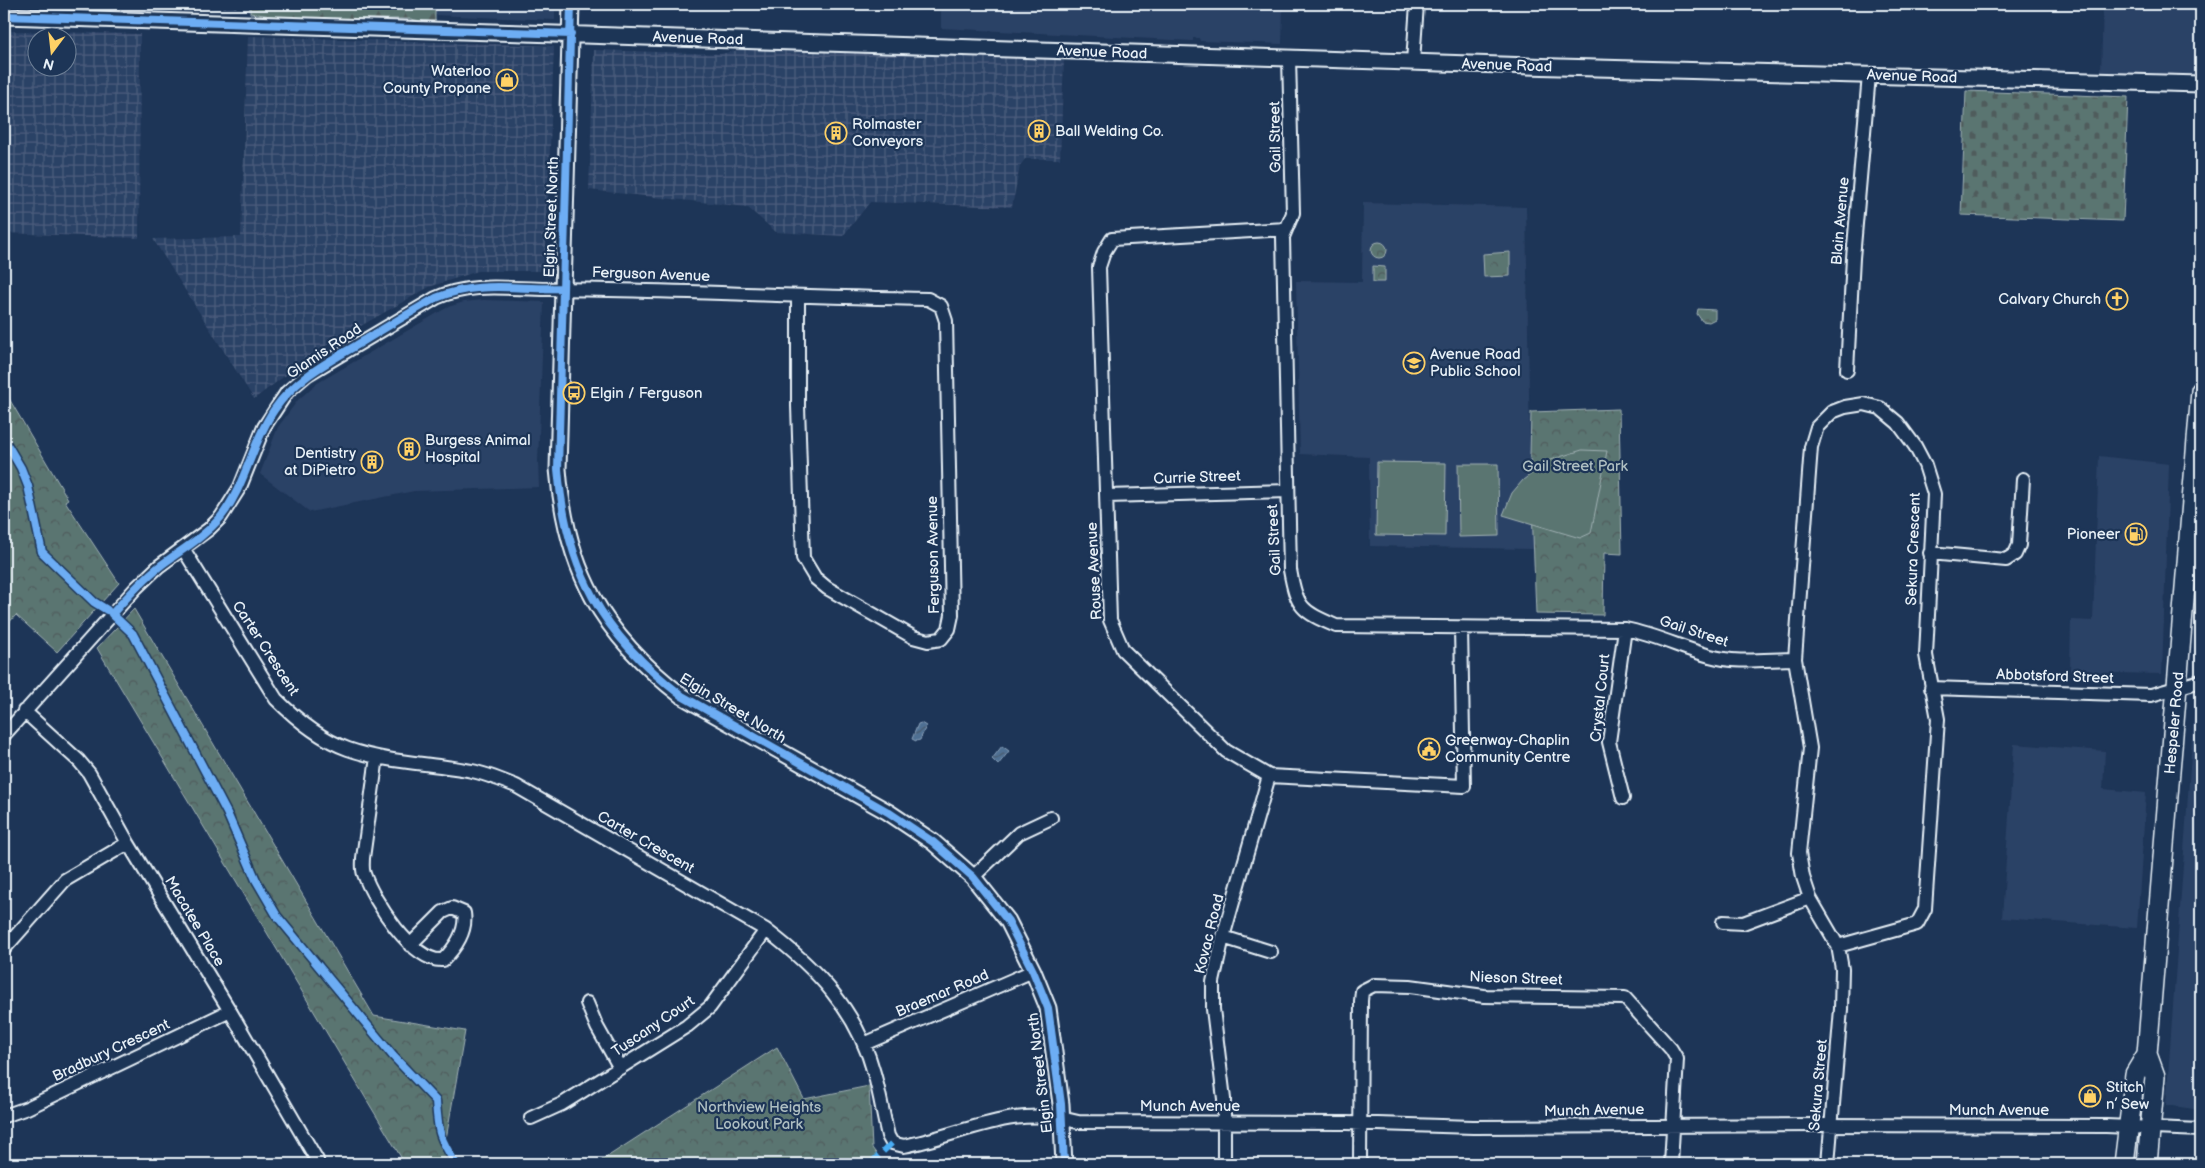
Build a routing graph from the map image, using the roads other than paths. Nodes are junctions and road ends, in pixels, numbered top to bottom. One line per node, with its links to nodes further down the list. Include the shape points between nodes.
1 (571, 4): 4 (street, Elgin Street North)
2 (1417, 4): 6 (street)
3 (4, 16): 4 (street, Avenue Road)
4 (571, 34): 5 (street, Avenue Road); 10 (street, Elgin Street North)
5 (1289, 58): 6 (street, Avenue Road); 9 (street, Gail Street, via 1293,213)
6 (1414, 62): 7 (street, Avenue Road)
7 (1869, 75): 8 (street, Avenue Road); 12 (street, Blain Avenue)
8 (2201, 84)
9 (1286, 229): 15 (street, Gail Street, via 1283,237); 16 (street, Rouse Avenue, via 1112,239 1099,267)
10 (563, 288): 11 (street, Ferguson Avenue); 18 (street, Glamis Road, via 485,286 452,291 308,374 288,392 264,427 231,503 209,529); 33 (street, Elgin Street North, via 560,498 582,578 603,617 631,652 682,696 888,812 933,842)
11 (798, 297): 11 (street, Ferguson Avenue, via 928,299 941,306 946,321 952,615 949,629 941,639 928,641 913,637 827,588 815,578 803,558)
12 (1847, 370)
13 (2201, 391): 17 (main road, Hespeler Road)
14 (2024, 479): 19 (street, via 2019,545 2014,554 2006,560)
15 (1288, 491): 16 (street, Currie Street); 20 (street, Gail Street, via 1290,570 1294,595 1308,614 1336,626)
16 (1107, 496): 29 (street, Rouse Avenue, via 1110,620 1123,650 1226,751)
17 (2196, 523): 25 (main road, Hespeler Road)
18 (184, 550): 26 (street, Glamis Road, via 159,566 136,588); 28 (street, Carter Crescent, via 276,700 316,734 347,749)
19 (1930, 552): 22 (street, Sekura Crescent, via 1934,494 1915,446 1898,423 1880,408 1864,404 1832,412 1817,427 1810,454); 24 (street, Sekura Crescent, via 1926,655)
20 (1461, 628): 21 (street, Gail Street); 29 (street, Rouse Avenue, via 1464,786)
21 (1625, 629): 22 (street, Gail Street, via 1649,634 1711,657); 30 (street, Crystal Court, via 1609,742)
22 (1795, 659): 34 (street, Sekura Crescent, via 1810,748 1799,854)
23 (2201, 681): 25 (street, Abbotsford Street)
24 (1932, 688): 25 (street, Abbotsford Street, via 2151,695); 39 (street, Sekura Crescent, via 1938,719 1926,909 1916,924)
25 (2176, 688): 47 (main road, Hespeler Road)
26 (24, 711): 27 (street, Glamis Road); 32 (street, Macatee Place, via 79,761)
27 (4, 734)
28 (377, 757): 36 (street, Carter Crescent, via 473,771 516,786); 38 (street, via 363,872 377,899)
29 (1268, 776): 37 (street, Kovac Road)
30 (1623, 798)
31 (1051, 818): 33 (street, via 1019,833)
32 (128, 843): 40 (street, via 65,880); 45 (street, Macatee Place)
33 (973, 877): 42 (street, Elgin Street North, via 1008,921)
34 (1810, 898): 35 (street, via 1744,923); 39 (street, Sekura Crescent)
35 (1723, 922)
36 (766, 930): 46 (street, Carter Crescent, via 819,975 840,1001); 48 (street, Tuscany Court, via 710,1007 687,1026)
37 (1223, 937): 41 (street); 52 (street, Kovac Road, via 1213,982)
38 (410, 945): 38 (street, via 443,912 452,908 464,913 465,928 443,960 429,958)
39 (1838, 946): 44 (street, Sekura Crescent, via 1842,969)
40 (4, 949)
41 (1270, 952)
42 (1033, 971): 46 (street, Braemar Road); 50 (street, Elgin Street North, via 1048,1008)
43 (587, 1003): 48 (street)
44 (1841, 1009): 55 (street, Sekura Street)
45 (230, 1010): 49 (street, Bradbury Crescent, via 27,1108); 59 (street, Macatee Place)
46 (864, 1044): 50 (street, Carter Crescent, via 892,1143 904,1146 918,1144 1000,1119 1042,1115)
47 (2147, 1054): 56 (main road, Hespeler Road, via 2135,1074); 57 (main road, Hespeler Road, via 2155,1076)
48 (620, 1068): 51 (street, Tuscany Court, via 562,1104)
49 (4, 1116)
50 (1061, 1117): 52 (street, Munch Avenue, via 1078,1122); 60 (street, Elgin Street North)
51 (531, 1118)
52 (1224, 1123): 53 (street, Munch Avenue); 61 (street, Kovac Road)
53 (1360, 1123): 54 (street, Munch Avenue, via 1473,1127); 54 (street, Nieson Street, via 1362,991 1374,985 1410,986 1484,996 1625,998 1677,1059); 62 (street)
54 (1674, 1125): 55 (street, Munch Avenue); 63 (street)
55 (1831, 1125): 56 (street, Munch Avenue); 64 (street, Sekura Street)
56 (2128, 1126): 57 (street, Munch Avenue); 65 (main road, Hespeler Road)
57 (2150, 1127): 58 (street, Munch Avenue); 66 (main road, Hespeler Road)
58 (2201, 1130)
59 (317, 1164)
60 (1064, 1164)
61 (1224, 1164)
62 (1360, 1164)
63 (1671, 1164)
64 (1828, 1164)
65 (2124, 1164)
66 (2147, 1164)

